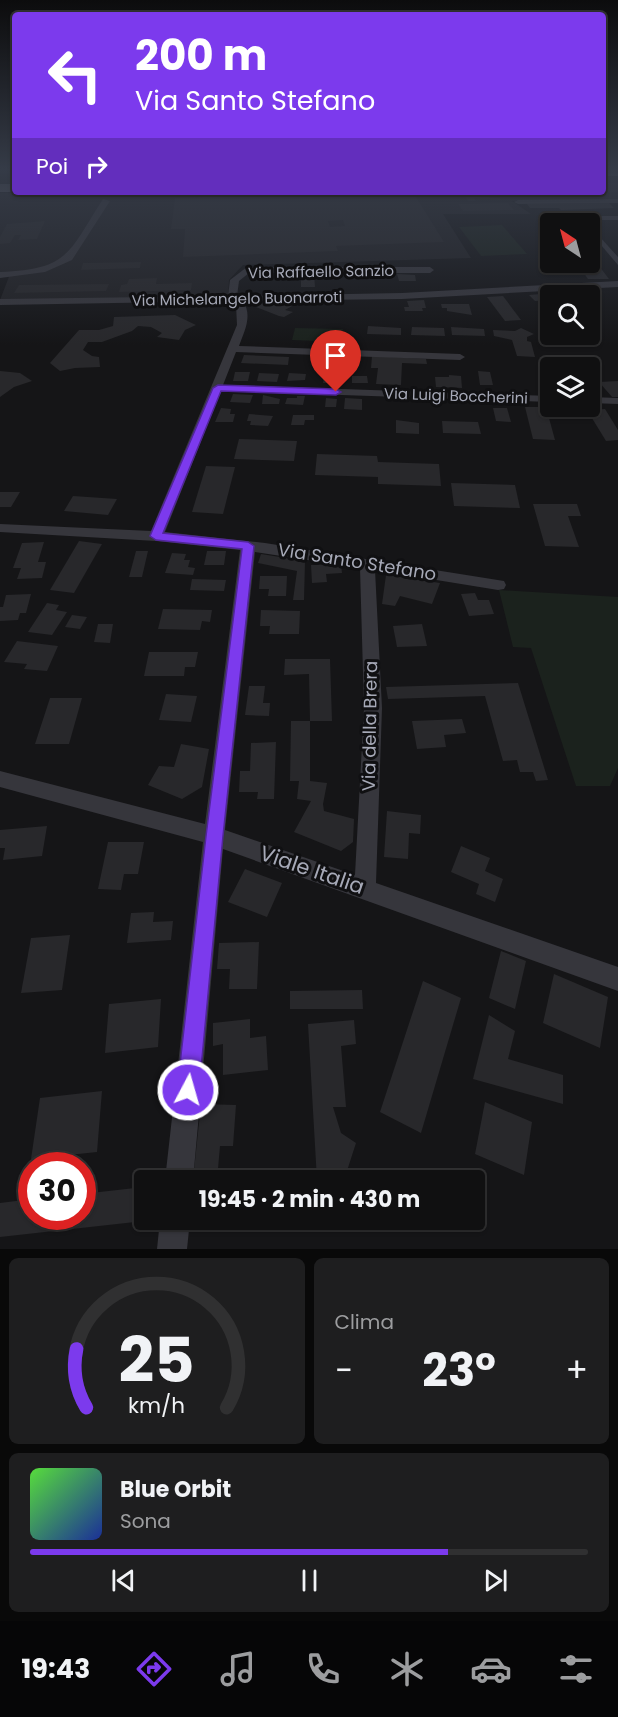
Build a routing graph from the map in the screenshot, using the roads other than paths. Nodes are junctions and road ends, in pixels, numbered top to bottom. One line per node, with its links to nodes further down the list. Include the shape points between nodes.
1 (88, 228): 5 (street, via 64,262 37,272)
2 (600, 240): 3 (street)
3 (618, 262)
4 (430, 270): 7 (street, Via Raffaello Sanzio, via 247,270 234,280)
5 (0, 275)
6 (618, 284): 7 (street, Via Michelangelo Buonarroti, via 402,296)
7 (232, 299): 8 (street, Via Michelangelo Buonarroti); 9 (street, via 242,305 242,325)
8 (0, 302)
9 (233, 349): 10 (street); 11 (street)
10 (460, 357)
11 (218, 388): 12 (street, Via Luigi Boccherini); 16 (street)
12 (540, 399)
13 (600, 400): 14 (street)
14 (618, 401)
15 (0, 528): 16 (street, Via Santo Stefano)
16 (156, 536): 17 (street, Via Santo Stefano)
17 (248, 546): 18 (street, Via Santo Stefano); 21 (street)
18 (367, 564): 19 (street, Via Santo Stefano); 22 (street, Via della Brera, via 373,708)
19 (498, 585)
20 (0, 779): 21 (street, Viale Italia)
21 (214, 836): 22 (street, Viale Italia); 24 (street)
22 (365, 889): 23 (street, Viale Italia)
23 (618, 979)
24 (180, 1170)
25 (174, 1230): 26 (street)
26 (172, 1249)

